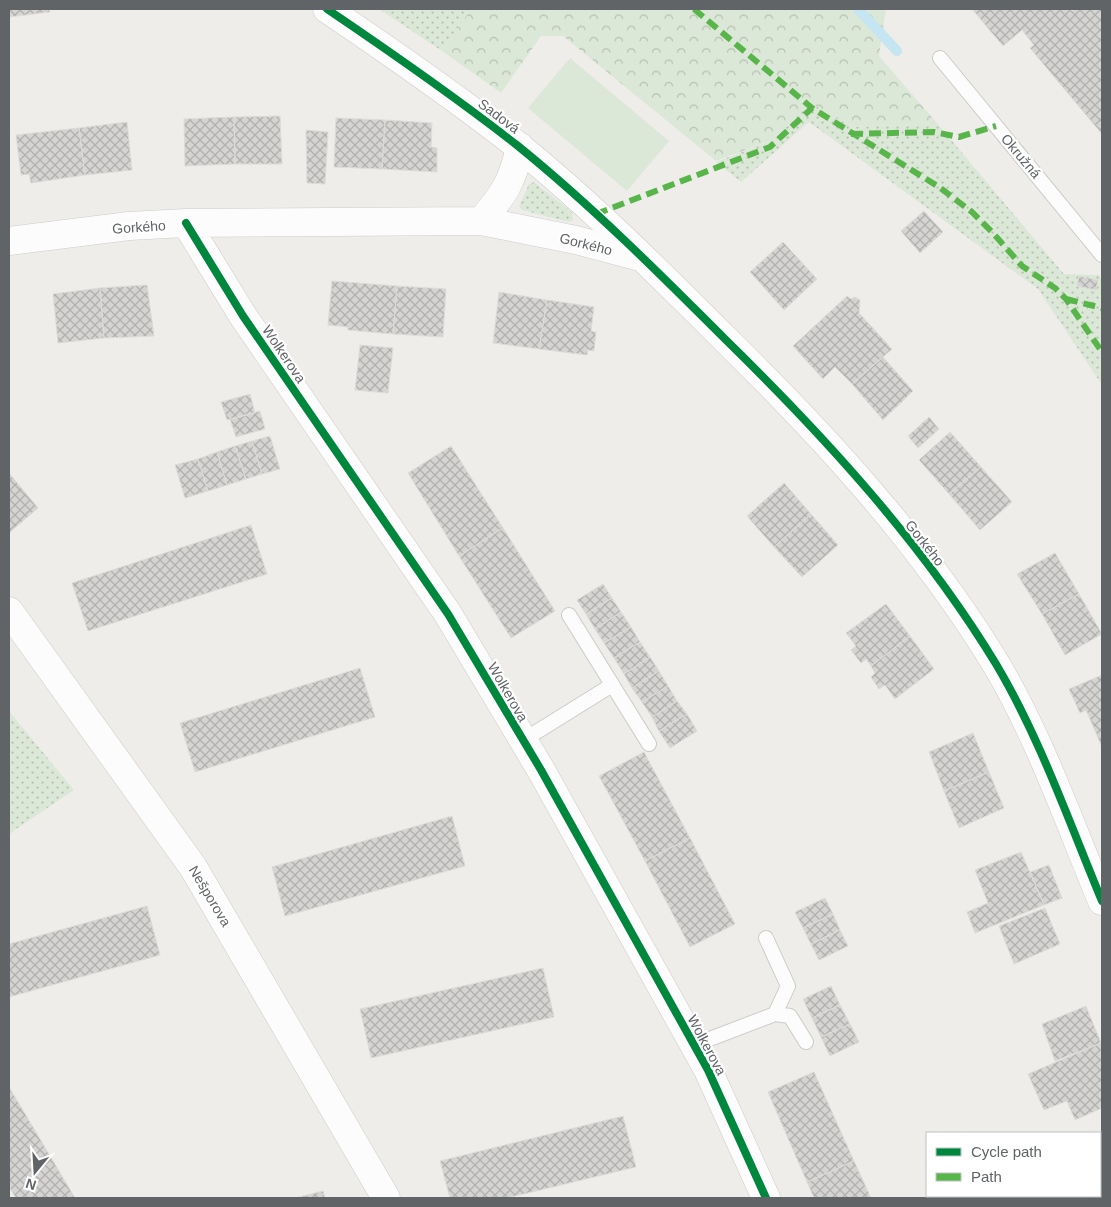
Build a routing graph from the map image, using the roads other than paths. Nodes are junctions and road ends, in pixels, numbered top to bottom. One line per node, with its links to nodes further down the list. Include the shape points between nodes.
1 (327, 9): 3 (street, Sadová)
2 (940, 58): 7 (lane, Okružná)
3 (520, 147): 4 (street, via 515,173 501,199); 8 (street, Sadová)
4 (481, 221): 5 (street, Gorkého); 8 (street, Gorkého, via 576,240)
5 (186, 223): 6 (street, Gorkého, via 129,226); 12 (street, Wolkerova, via 243,316 448,614)
6 (9, 241)
7 (1102, 255)
8 (644, 258): 14 (street, Gorkého, via 780,393 838,456 961,610 1027,721)
9 (9, 611): 19 (street, Nešporova, via 193,867)
10 (569, 615): 11 (lane)
11 (612, 685): 12 (lane); 13 (lane)
12 (522, 741): 18 (street, Wolkerova)
13 (649, 744)
14 (1102, 901)
15 (766, 938): 16 (lane, via 788,986)
16 (775, 1014): 17 (lane, via 790,1016); 18 (lane)
17 (806, 1042)
18 (694, 1045): 20 (street, Wolkerova)
19 (386, 1198)
20 (766, 1198)

